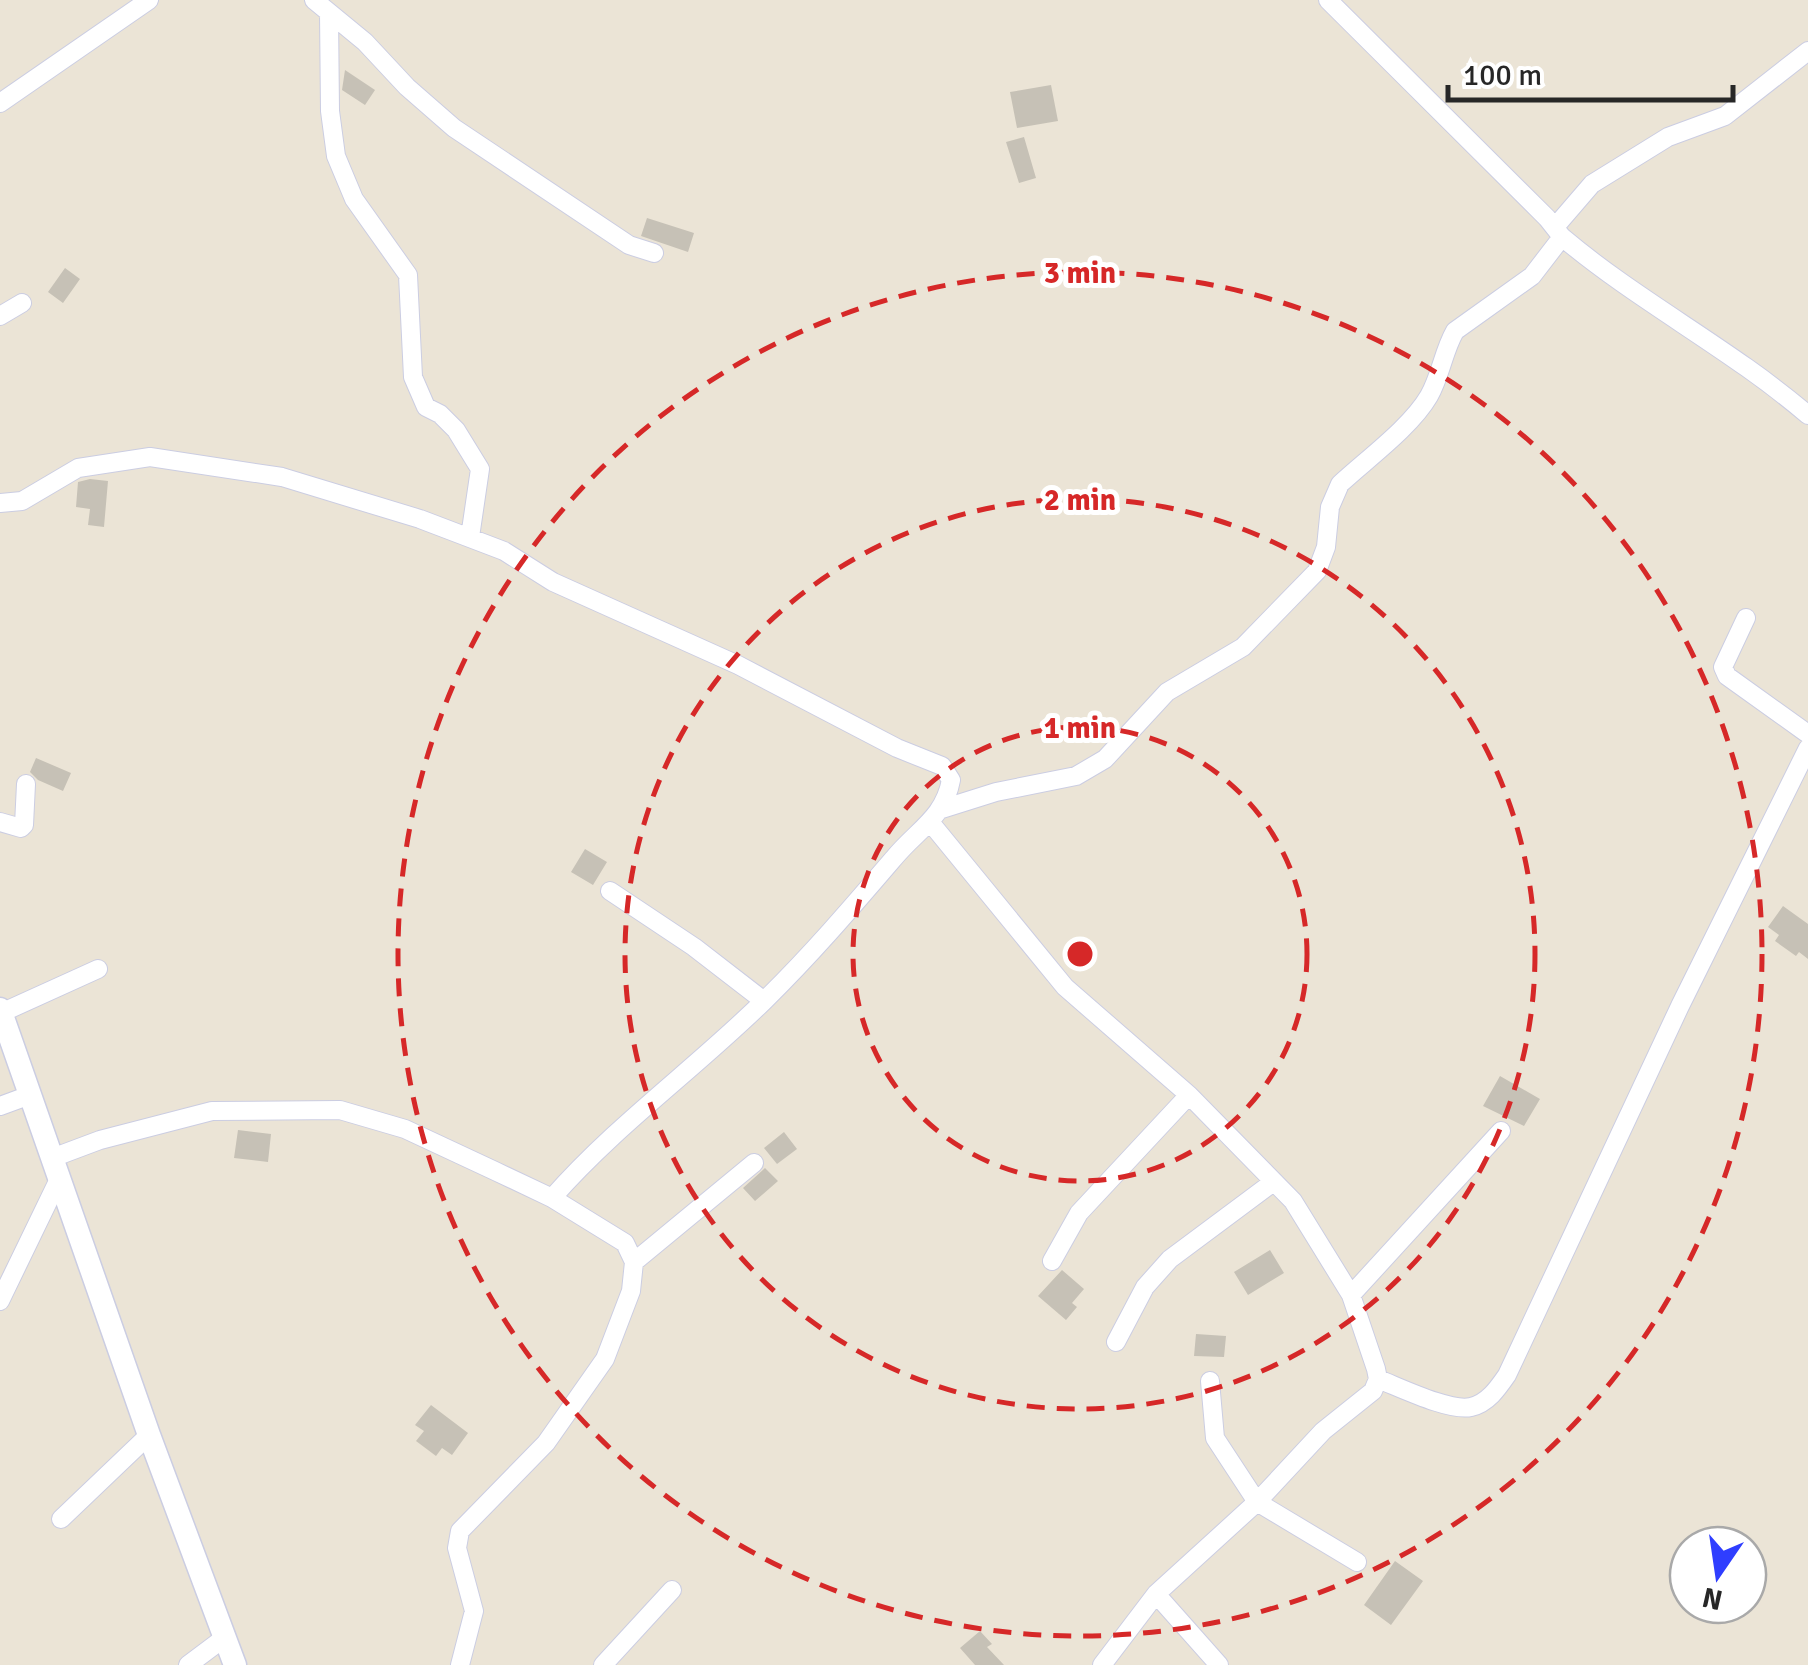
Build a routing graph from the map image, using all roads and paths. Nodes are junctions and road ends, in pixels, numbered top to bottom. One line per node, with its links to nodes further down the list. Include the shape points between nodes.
1 (149, 0): 6 (street)
2 (314, 0): 4 (street)
3 (1328, 0): 7 (street)
4 (330, 12): 8 (street, via 454,128 629,245); 13 (street, via 336,156 354,199 408,275 413,377 426,408 456,430 480,469)
5 (1808, 51): 7 (street, via 1725,116 1668,137 1592,184)
6 (0, 104)
7 (1559, 232): 11 (street, via 1606,274); 18 (street, via 1532,276 1455,331 1426,402 1340,484 1317,571 1243,647 1166,692 1105,759 1076,776 996,792)
8 (654, 253)
9 (22, 303): 10 (street)
10 (0, 316)
11 (1808, 415)
12 (0, 502): 13 (street, via 22,500 78,468 150,457 282,477)
13 (470, 537): 18 (street, via 942,766 951,780)
14 (1746, 618): 15 (street, via 1723,666 1727,676)
15 (1808, 734)
16 (1808, 748): 37 (street, via 1492,1396 1470,1408)
17 (26, 784): 19 (street, via 24,826)
18 (936, 816): 22 (street); 24 (street, via 1066,988)
19 (0, 822)
20 (610, 891): 22 (street)
21 (98, 970): 23 (street)
22 (764, 1001): 31 (street, via 582,1163)
23 (1, 1011): 25 (street)
24 (1189, 1094): 30 (street); 32 (street, via 1078,1213)
25 (30, 1095): 26 (street); 29 (street)
26 (0, 1106)
27 (1500, 1131): 34 (street)
28 (754, 1163): 33 (street)
29 (56, 1168): 31 (street, via 100,1140 212,1111 340,1110 405,1129); 35 (street); 39 (street)
30 (1272, 1183): 34 (street, via 1293,1201); 36 (street, via 1170,1259 1145,1287)
31 (552, 1198): 33 (street, via 625,1243)
32 (1052, 1261)
33 (634, 1262): 48 (street, via 605,1359 546,1443 460,1531 457,1548 474,1611)
34 (1351, 1295): 37 (street)
35 (0, 1301)
36 (1116, 1342)
37 (1378, 1379): 40 (street)
38 (1210, 1381): 40 (street, via 1215,1438)
39 (149, 1435): 41 (street); 45 (street)
40 (1258, 1502): 42 (street); 44 (street)
41 (62, 1519)
42 (1357, 1562)
43 (672, 1590): 49 (street)
44 (1156, 1594): 50 (street); 51 (street)
45 (224, 1638): 46 (street); 47 (street)
46 (188, 1665)
47 (235, 1665)
48 (460, 1665)
49 (602, 1665)
50 (1102, 1665)
51 (1219, 1665)

